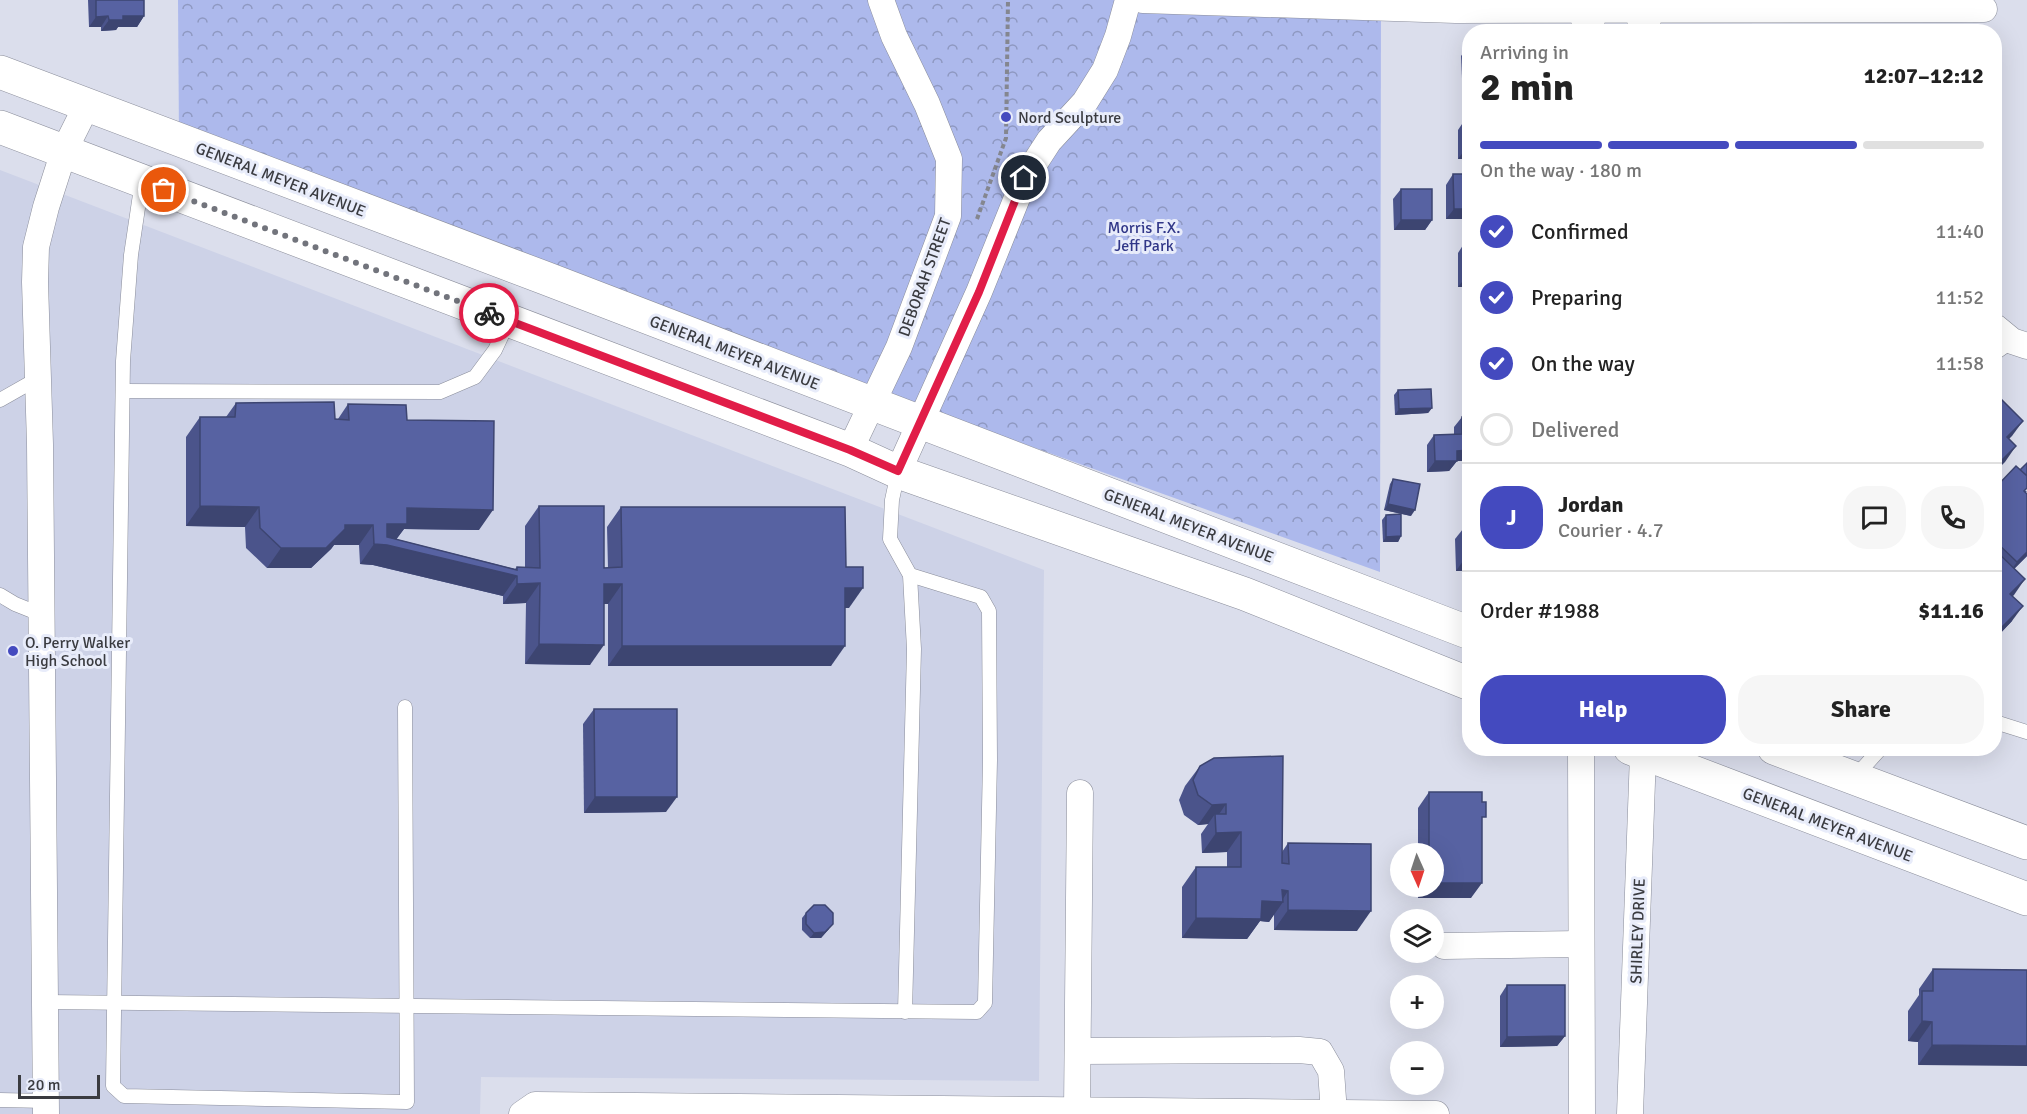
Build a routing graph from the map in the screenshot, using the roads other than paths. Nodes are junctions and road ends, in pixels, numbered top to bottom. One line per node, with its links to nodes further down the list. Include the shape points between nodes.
1 (881, 0): 16 (street, DEBORAH STREET, via 949,159 948,216 899,347)
2 (1128, 0): 17 (street, via 1105,70 1085,102 1049,141 1024,178 979,292)
3 (1143, 0): 4 (street)
4 (1588, 13): 5 (street)
5 (1644, 13): 6 (street)
6 (1984, 13)
7 (0, 72): 8 (main road, GENERAL MEYER AVENUE)
8 (87, 105): 10 (street); 16 (main road, GENERAL MEYER AVENUE)
9 (0, 127): 10 (main road)
10 (64, 151): 11 (main road); 13 (street, via 36,248)
11 (142, 181): 12 (main road); 14 (lane, via 131,255)
12 (509, 320): 14 (lane, via 497,346 475,377 440,392); 18 (main road)
13 (37, 379): 15 (lane); 22 (street)
14 (123, 391): 40 (lane)
15 (0, 400)
16 (871, 405): 17 (main road, GENERAL MEYER AVENUE); 18 (street, DEBORAH STREET)
17 (920, 422): 19 (street); 23 (main road, GENERAL MEYER AVENUE)
18 (850, 450): 19 (main road)
19 (898, 471): 20 (lane, via 890,539); 24 (main road, via 1245,594)
20 (910, 575): 42 (lane, via 914,649); 42 (lane, via 981,597 988,611 990,760 985,1003 977,1012)
21 (0, 595): 22 (lane)
22 (40, 614): 39 (street)
23 (1462, 630)
24 (1462, 681)
25 (405, 707): 41 (lane)
26 (2002, 724): 27 (lane)
27 (2027, 732)
28 (1581, 756): 37 (street)
29 (1639, 756): 51 (street, SHIRLEY DRIVE)
30 (1655, 756): 36 (main road, GENERAL MEYER AVENUE)
31 (1795, 756): 33 (main road)
32 (1874, 756): 33 (lane)
33 (1854, 778): 35 (main road)
34 (1080, 793): 43 (street)
35 (2027, 843)
36 (2027, 899)
37 (1581, 944): 38 (street); 50 (street)
38 (1444, 946)
39 (45, 1002): 40 (lane); 45 (street)
40 (114, 1004): 41 (lane); 41 (lane, via 113,1086 124,1096 407,1102)
41 (406, 1007): 42 (lane)
42 (905, 1012)
43 (1078, 1051): 46 (street); 47 (street, via 1320,1052 1331,1071)
44 (0, 1100): 45 (lane)
45 (46, 1107)
46 (1077, 1110): 47 (street); 48 (street, via 535,1105)
47 (1334, 1113): 49 (street)
48 (522, 1114)
49 (1434, 1114)
50 (1582, 1114)
51 (1630, 1114)

